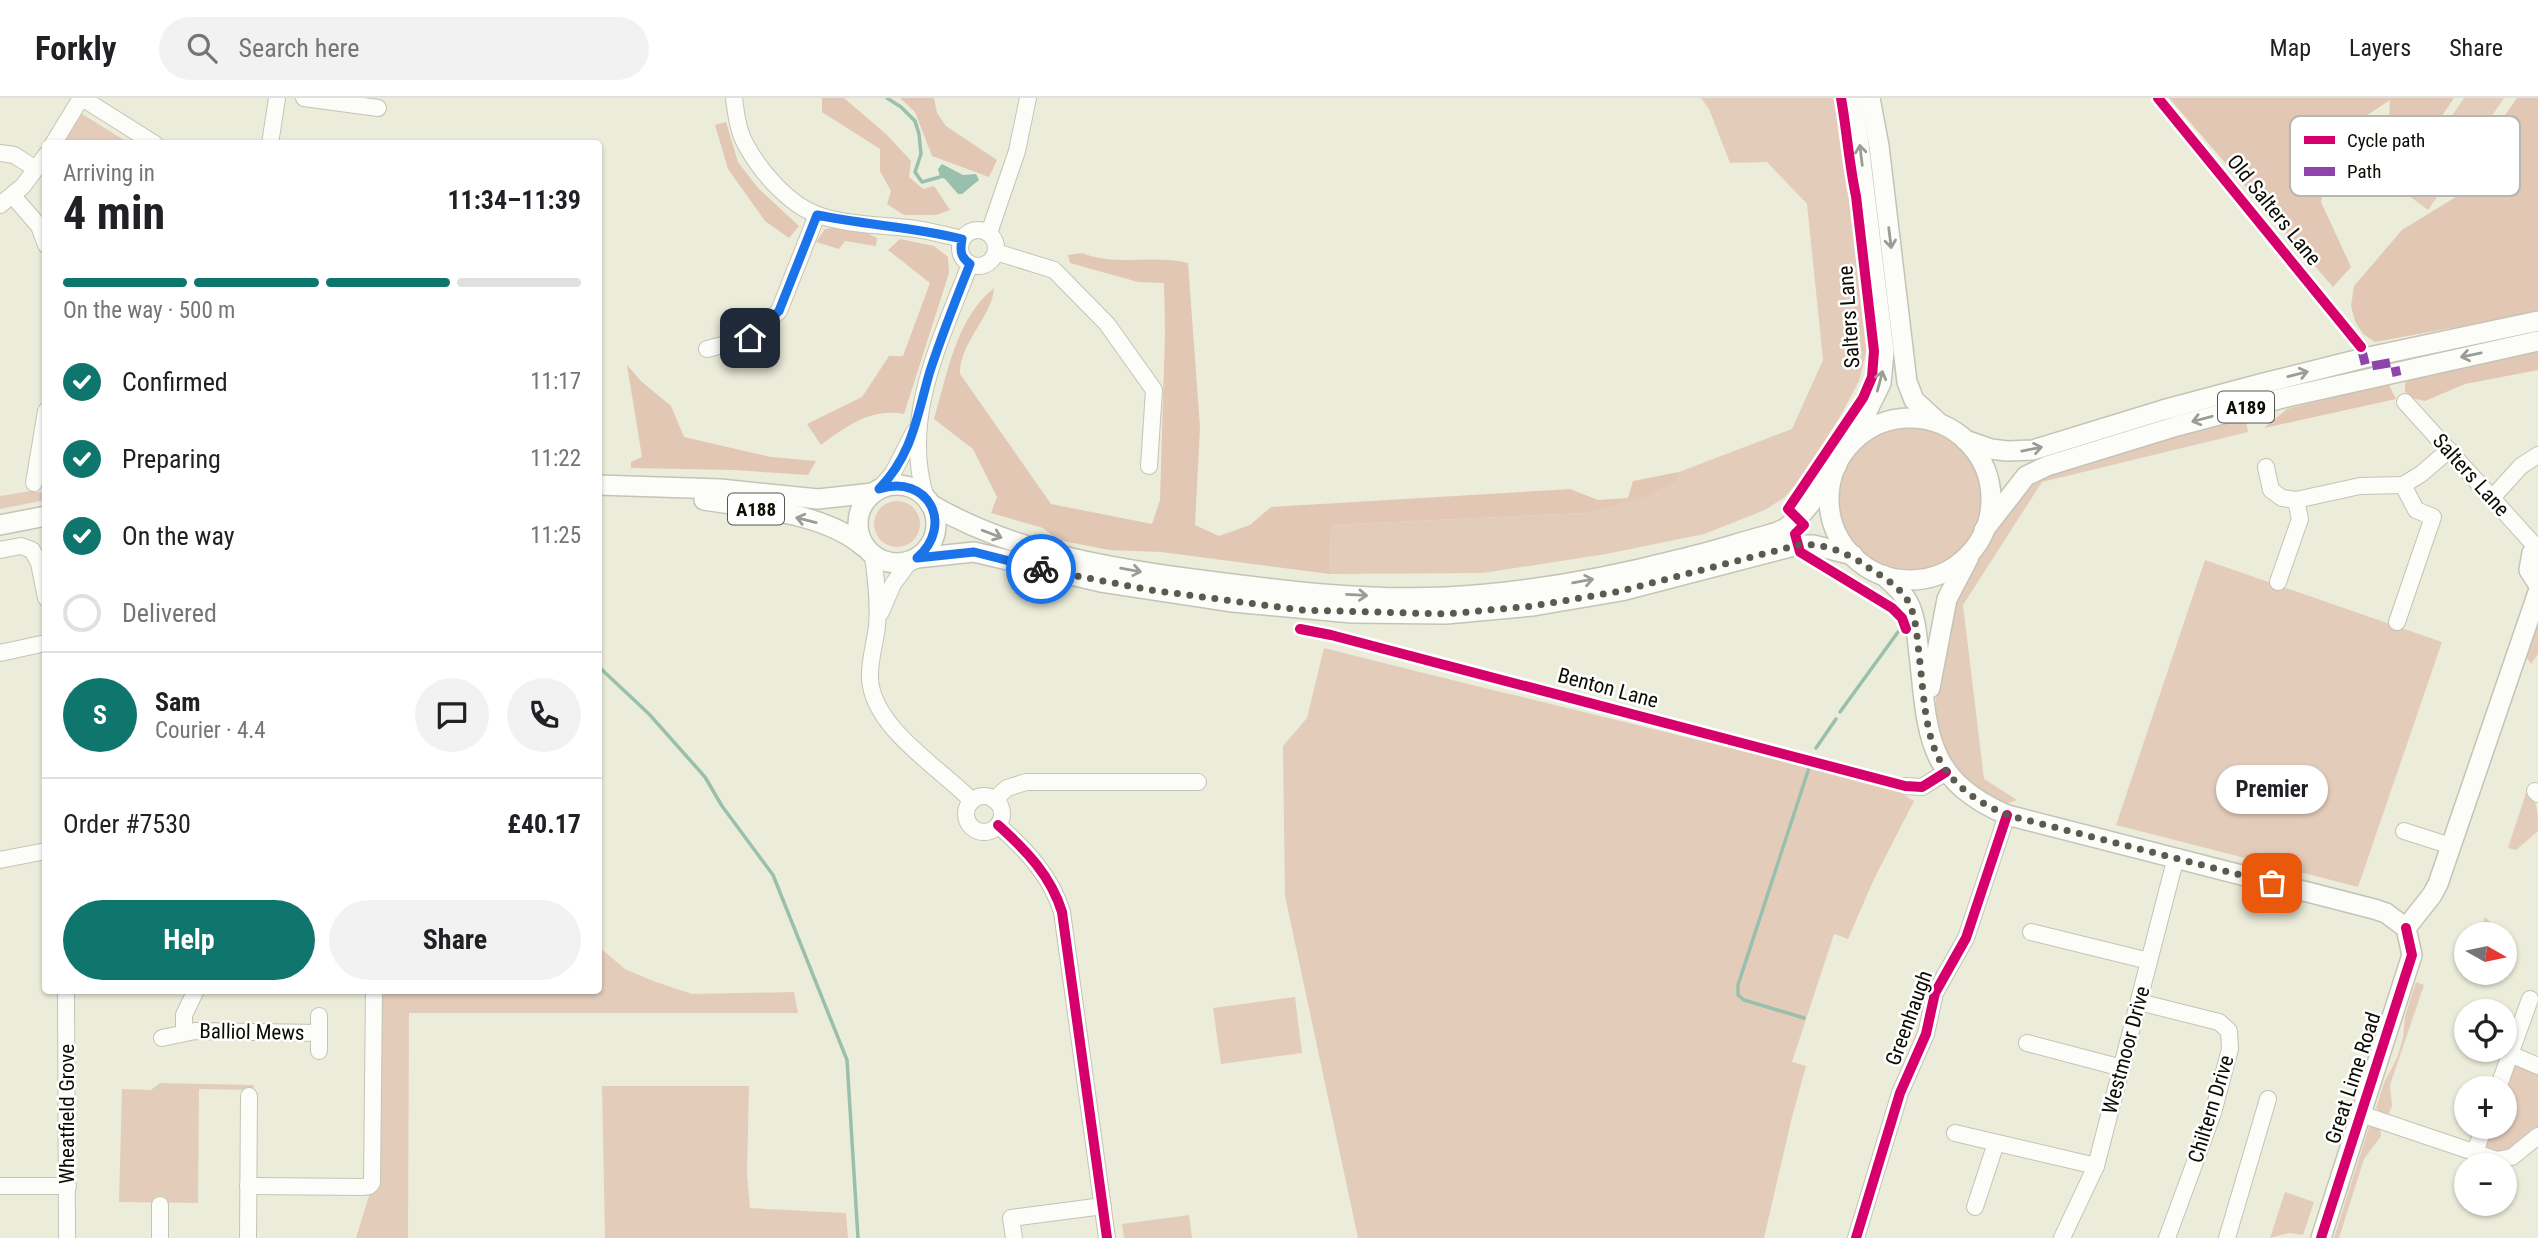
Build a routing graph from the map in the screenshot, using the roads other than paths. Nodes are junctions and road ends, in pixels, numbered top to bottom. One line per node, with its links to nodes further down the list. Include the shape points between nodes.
1 (81, 98): 9 (street); 10 (street)
2 (277, 98): 11 (street)
3 (734, 98): 16 (street, via 745,145 783,191)
4 (1028, 98): 17 (street, via 1017,151)
5 (1851, 98): 30 (main road, Salters Lane / A189, one-way to 5, via 1881,383 1884,352)
6 (1870, 98): 27 (main road, A189, one-way to 27, via 1907,383 1914,400)
7 (312, 99): 8 (street)
8 (378, 108)
9 (55, 140)
10 (149, 140)
11 (271, 140)
12 (0, 153): 14 (street)
13 (42, 161): 14 (street)
14 (37, 169): 15 (street)
15 (7, 200): 18 (street, via 39,226)
16 (817, 215): 19 (street); 24 (street, via 779,311 750,338)
17 (989, 233): 19 (street, via 974,230); 20 (street)
18 (42, 234)
19 (962, 239): 21 (street, via 962,255)
20 (996, 252): 21 (street, via 987,264); 34 (street, via 1054,270 1107,324 1154,390)
21 (970, 264): 26 (street, via 930,372)
22 (2538, 321): 29 (main road, A189, one-way to 22, via 2007,451 2034,450 2264,383)
23 (2538, 341): 46 (main road, A189, one-way to 46, via 2287,397 2047,466 2026,476)
24 (707, 349)
25 (2405, 401): 31 (street, Salters Lane)
26 (918, 423): 40 (street, via 900,462); 43 (street, via 919,473)
27 (1941, 424): 29 (main road, A189); 30 (main road, A189, via 1901,418 1874,426)
28 (42, 435): 36 (street)
29 (1965, 440): 46 (main road, A189, via 1982,462 1990,489)
30 (1852, 442): 33 (main road, A189)
31 (2449, 450): 38 (street); 41 (street, Salters Lane)
32 (2538, 455): 41 (street, via 2521,466)
33 (1837, 465): 43 (main road, A188, one-way to 33, via 962,522 1064,558 1303,592 1444,597 1591,579 1779,531 1797,518); 51 (main road, A189, via 1830,489 1831,513 1839,536)
34 (1149, 466)
35 (2266, 467): 42 (street, via 2271,489 2282,498)
36 (34, 483)
37 (602, 485): 39 (main road, A188)
38 (2403, 485): 42 (street, via 2360,486); 58 (street, via 2416,510 2433,517)
39 (638, 488): 40 (main road, A188, via 712,489 818,499); 50 (main road, A188, one-way to 39, via 845,533 816,522)
40 (876, 491): 43 (main road, A188, via 906,487); 50 (main road, via 862,505 859,516 859,532)
41 (2492, 498): 48 (street, Salters Lane)
42 (2296, 500): 55 (street, via 2300,519)
43 (928, 501): 52 (main road, via 935,533)
44 (42, 517): 45 (main road)
45 (0, 525)
46 (1984, 530): 47 (main road, A189)
47 (1974, 547): 53 (main road, A189, via 1956,565 1933,576); 62 (main road, via 1943,612)
48 (2537, 547): 56 (main road, via 2529,570)
49 (0, 550): 54 (street, via 25,546 32,550)
50 (870, 552): 52 (main road, A188, via 894,564); 59 (street)
51 (1853, 555): 52 (main road, A188, via 1798,545 1621,591 1446,614 1339,612 1219,600 1101,582 974,552); 53 (main road, A189)
52 (913, 560): 59 (street, via 892,584)
53 (1883, 575): 62 (main road, via 1912,611)
54 (42, 578)
55 (2278, 582)
56 (2538, 584)
57 (2538, 592): 71 (main road)
58 (2397, 622)
59 (877, 624): 67 (street, via 870,671 876,705 904,738)
60 (42, 644): 61 (street)
61 (0, 653)
62 (1927, 725): 63 (main road)
63 (1946, 772): 65 (street, via 1922,787); 68 (main road, via 1974,798)
64 (1198, 782): 66 (street, via 1026,782 1007,788)
65 (1905, 786)
66 (994, 800): 67 (street, via 985,796); 69 (street, via 1001,812)
67 (972, 801): 69 (street, via 966,814 970,826 984,832)
68 (2007, 815): 73 (main road); 113 (street, Greenhaugh, via 1966,938 1935,993 1926,1034 1900,1093)
69 (998, 825): 106 (street, via 1040,867 1062,912)
70 (2404, 831): 71 (street)
71 (2451, 846): 75 (main road, via 2432,895)
72 (42, 852): 74 (street)
73 (2176, 858): 75 (main road, via 2374,909); 77 (street, Westmoor Drive)
74 (0, 860)
75 (2406, 928): 95 (main road, Great Lime Road, via 2412,956)
76 (2031, 933): 77 (street)
77 (2150, 961): 82 (street, Westmoor Drive)
78 (66, 994): 103 (street, Wheatfield Grove)
79 (194, 994): 84 (street, Balliol Mews, via 184,1015)
80 (374, 994): 104 (street, via 372,1183 366,1187)
81 (2528, 998): 85 (street)
82 (2139, 1002): 92 (street, Westmoor Drive); 115 (street, Chiltern Drive, via 2219,1022 2231,1038 2213,1113)
83 (319, 1016): 86 (street, Balliol Mews)
84 (184, 1032): 86 (street, Balliol Mews); 87 (street, Balliol Mews)
85 (2517, 1032)
86 (319, 1033): 89 (street, Balliol Mews)
87 (162, 1038)
88 (2027, 1043): 92 (street)
89 (319, 1051)
90 (2517, 1057): 91 (street)
91 (2538, 1066)
92 (2122, 1068): 101 (street, Westmoor Drive)
93 (249, 1096): 104 (street)
94 (2267, 1099): 116 (street)
95 (2361, 1114): 100 (street); 117 (main road, Great Lime Road)
96 (1955, 1133): 99 (street)
97 (2538, 1136): 100 (street, via 2507,1159)
98 (2480, 1139): 100 (street)
99 (1996, 1143): 101 (street); 107 (street)
100 (2475, 1152)
101 (2096, 1166): 114 (street, Westmoor Drive)
102 (0, 1186): 103 (street)
103 (68, 1186): 108 (street, Wheatfield Grove)
104 (248, 1186): 110 (street)
105 (160, 1205): 109 (street)
106 (1103, 1206): 111 (street, via 1011,1218); 112 (street)
107 (1974, 1207)
108 (67, 1238)
109 (160, 1238)
110 (248, 1238)
111 (1014, 1238)
112 (1107, 1238)
113 (1856, 1238)
114 (2062, 1238)
115 (2167, 1238)
116 (2227, 1238)
117 (2321, 1238)

